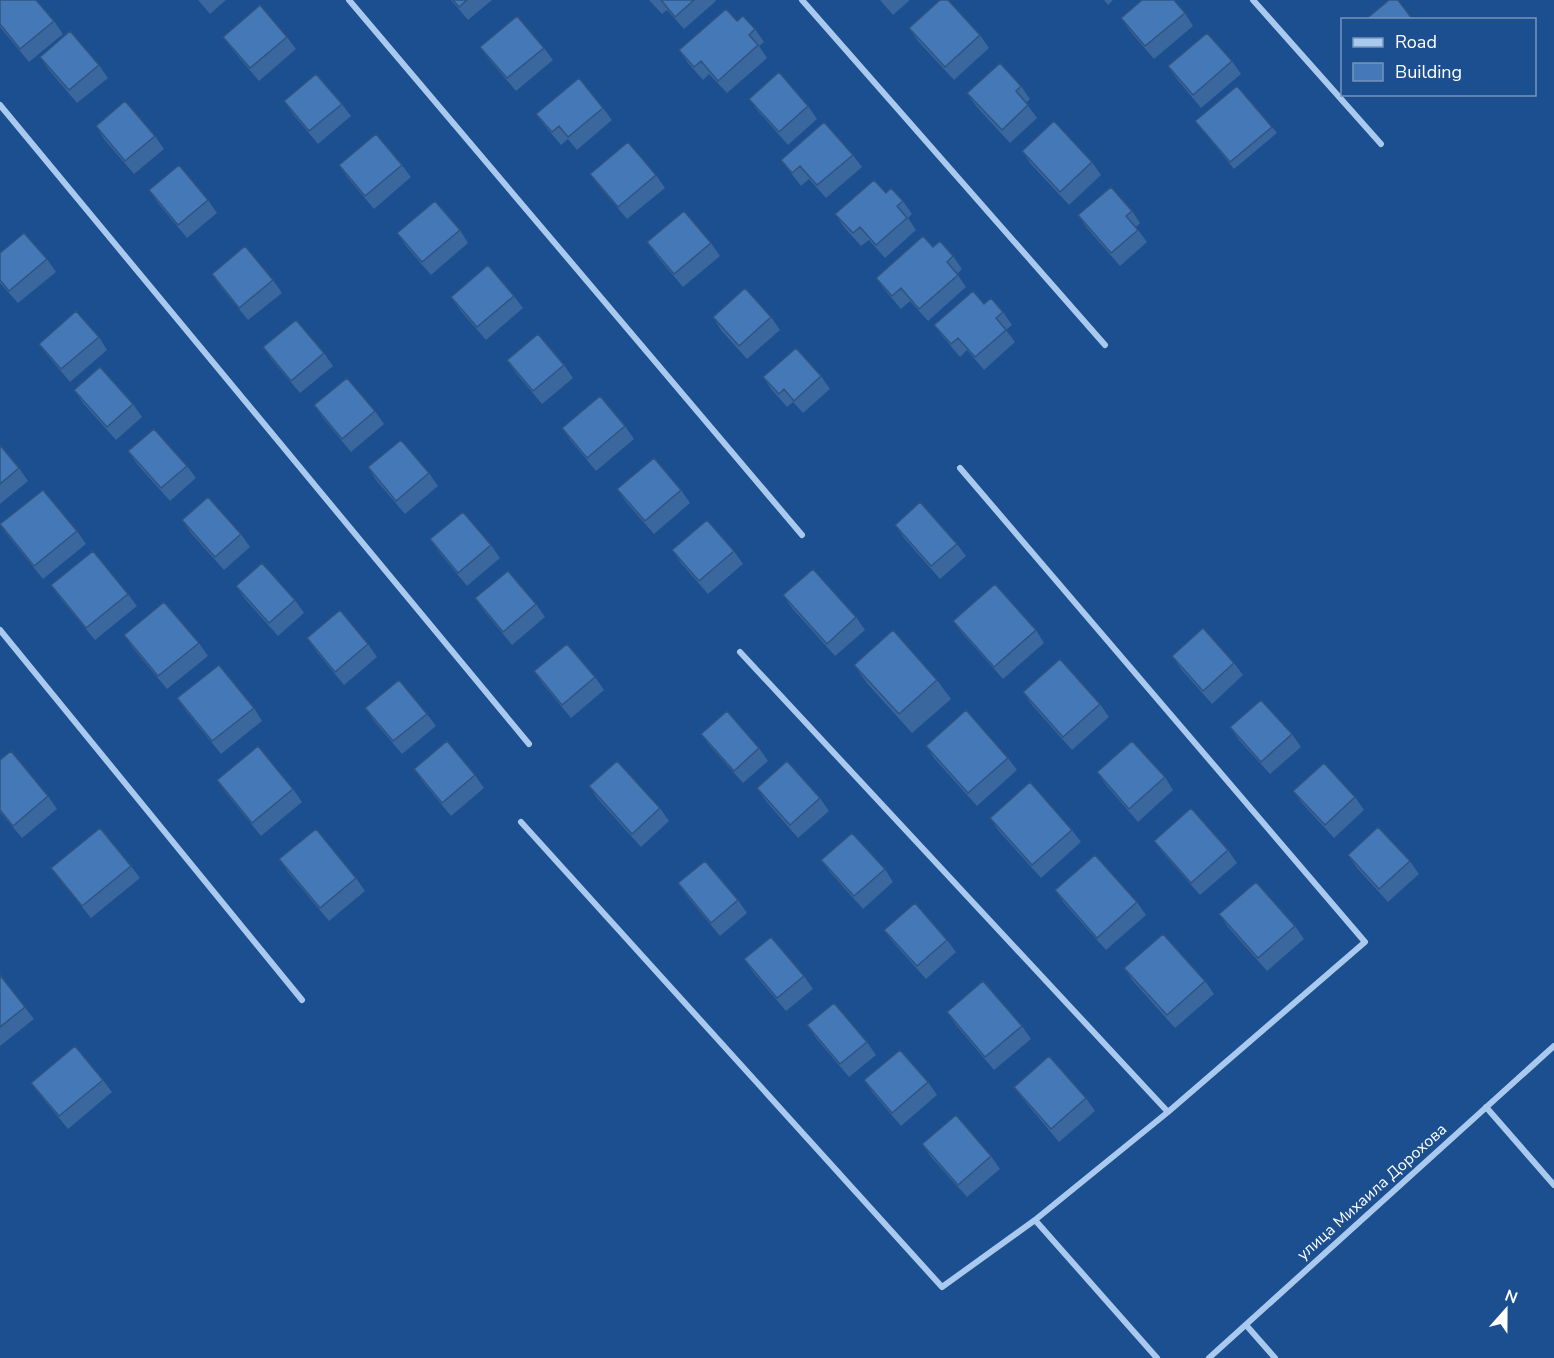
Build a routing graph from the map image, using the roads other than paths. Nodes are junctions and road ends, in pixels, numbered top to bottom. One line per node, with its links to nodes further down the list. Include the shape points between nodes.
1 (349, 0): 8 (street)
2 (802, 0): 6 (street)
3 (1253, 0): 5 (street)
4 (0, 105): 11 (street)
5 (1381, 144)
6 (1105, 345)
7 (960, 468): 16 (street, via 1365,942)
8 (802, 535)
9 (0, 630): 13 (street)
10 (740, 652): 16 (street)
11 (529, 744)
12 (521, 822): 18 (street, via 942,1287)
13 (302, 1000)
14 (1554, 1046): 15 (street, улица Михаила Дорохова)
15 (1486, 1107): 17 (street); 19 (street, улица Михаила Дорохова)
16 (1168, 1112): 18 (street)
17 (1554, 1185)
18 (1035, 1220): 20 (street)
19 (1246, 1325): 21 (street, улица Михаила Дорохова); 22 (street)
20 (1157, 1358)
21 (1209, 1358)
22 (1275, 1358)

